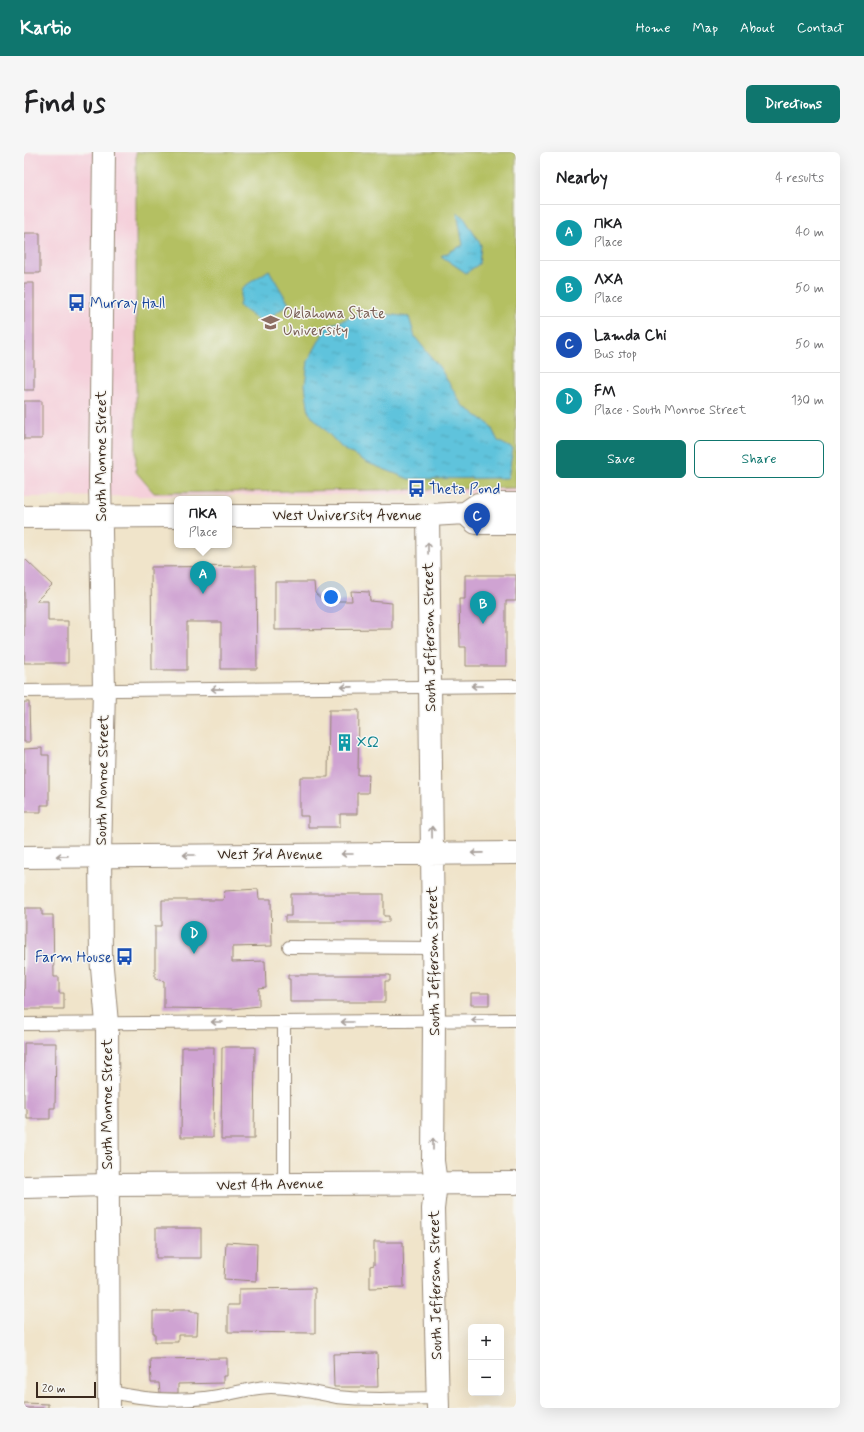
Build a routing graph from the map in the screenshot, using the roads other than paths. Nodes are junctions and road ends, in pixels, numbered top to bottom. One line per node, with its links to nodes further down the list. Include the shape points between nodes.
1 (104, 152): 5 (street, South Monroe Street)
2 (516, 504): 3 (street, West University Avenue, via 478,504)
3 (466, 513): 4 (street, West University Avenue); 9 (street, via 476,523)
4 (428, 514): 7 (street, West University Avenue); 10 (street, South Jefferson Street, one-way to 4)
5 (100, 515): 6 (street); 8 (street); 12 (street, South Monroe Street)
6 (174, 516)
7 (232, 516)
8 (24, 517)
9 (516, 523)
10 (430, 686): 11 (lane, one-way to 10); 12 (lane, one-way to 12, via 126,691); 15 (street, South Jefferson Street, one-way to 10)
11 (516, 686)
12 (104, 689): 13 (lane); 16 (street, South Monroe Street)
13 (24, 691)
14 (516, 853): 15 (street, West 3rd Avenue, one-way to 15)
15 (432, 854): 16 (street, West 3rd Avenue, one-way to 16); 19 (street, South Jefferson Street)
16 (100, 855): 17 (street, West 3rd Avenue, one-way to 17); 23 (street, South Monroe Street, via 101,957)
17 (24, 857)
18 (289, 947): 19 (lane)
19 (433, 948): 21 (street, South Jefferson Street)
20 (516, 1020): 21 (lane, one-way to 21)
21 (434, 1021): 22 (lane, one-way to 22); 26 (street, South Jefferson Street, one-way to 21, via 433,1161)
22 (284, 1022): 23 (lane, one-way to 23); 27 (lane)
23 (107, 1023): 24 (lane); 28 (street, South Monroe Street)
24 (24, 1024)
25 (516, 1182): 26 (street, West 4th Avenue)
26 (436, 1183): 27 (street, West 4th Avenue); 31 (street, South Jefferson Street, via 433,1209)
27 (284, 1184): 28 (street, West 4th Avenue)
28 (107, 1185): 29 (street, West 4th Avenue); 30 (street, South Monroe Street)
29 (24, 1186)
30 (109, 1400): 31 (lane, via 133,1397 155,1400 205,1398 270,1387 303,1389 368,1399)
31 (438, 1403)

